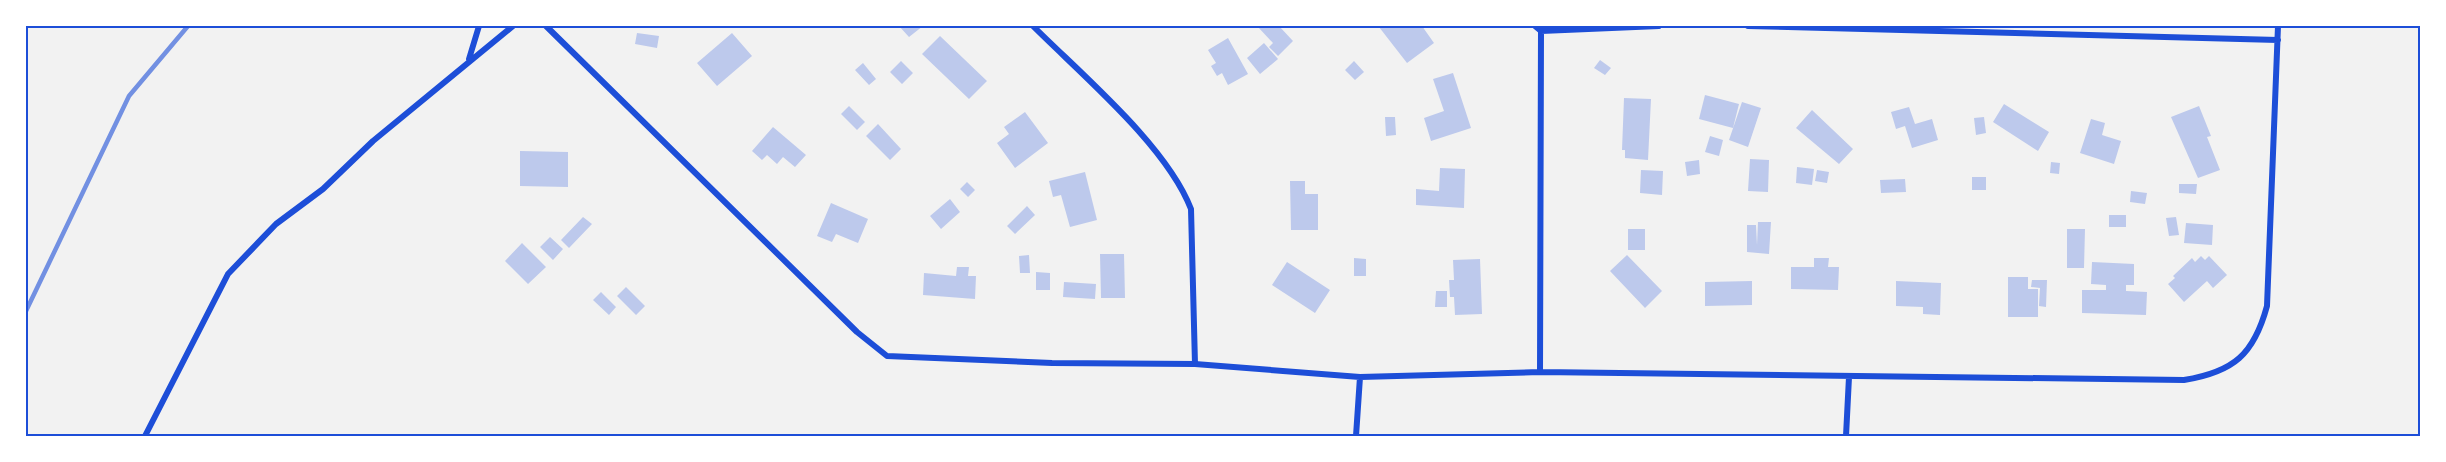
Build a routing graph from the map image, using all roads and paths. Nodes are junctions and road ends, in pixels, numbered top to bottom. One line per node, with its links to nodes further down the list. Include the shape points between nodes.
1 (480, 26): 11 (street)
2 (513, 26): 11 (street)
3 (546, 26): 12 (street, via 856,332 887,356)
4 (1033, 26): 12 (street, via 1173,170 1184,191 1191,209)
5 (1535, 26): 9 (street)
6 (1659, 26): 9 (street)
7 (1748, 26): 10 (street)
8 (2278, 26): 10 (street)
9 (1541, 31): 13 (street)
10 (2278, 40): 15 (street, via 2267,306 2260,331 2246,354 2208,376 2184,380)
11 (469, 60): 16 (street, via 323,189 276,224 228,274)
12 (1194, 364): 14 (street)
13 (1540, 372): 14 (street); 15 (street)
14 (1360, 377): 17 (street)
15 (1850, 377): 18 (street)
16 (145, 436)
17 (1356, 436)
18 (1846, 436)

